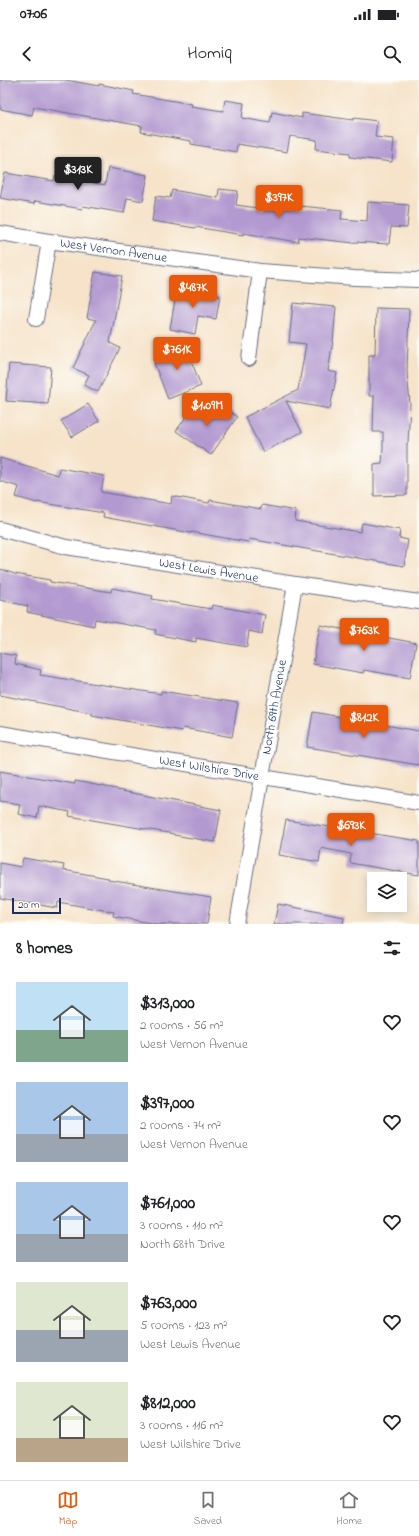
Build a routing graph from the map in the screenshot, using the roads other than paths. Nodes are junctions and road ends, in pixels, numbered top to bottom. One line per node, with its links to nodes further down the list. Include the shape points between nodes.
1 (0, 233): 2 (street, West Vernon Avenue)
2 (49, 241): 3 (street, West Vernon Avenue); 5 (street)
3 (260, 270): 4 (street, West Vernon Avenue, via 355,278); 6 (street)
4 (419, 280)
5 (36, 319)
6 (249, 359)
7 (0, 530): 8 (street, West Lewis Avenue, via 66,547)
8 (295, 584): 9 (street, West Lewis Avenue); 11 (street, North 69th Avenue)
9 (419, 602)
10 (0, 733): 11 (street, West Wilshire Drive)
11 (261, 777): 12 (street, West Wilshire Drive); 13 (street, North 69th Avenue)
12 (419, 803)
13 (237, 924)

